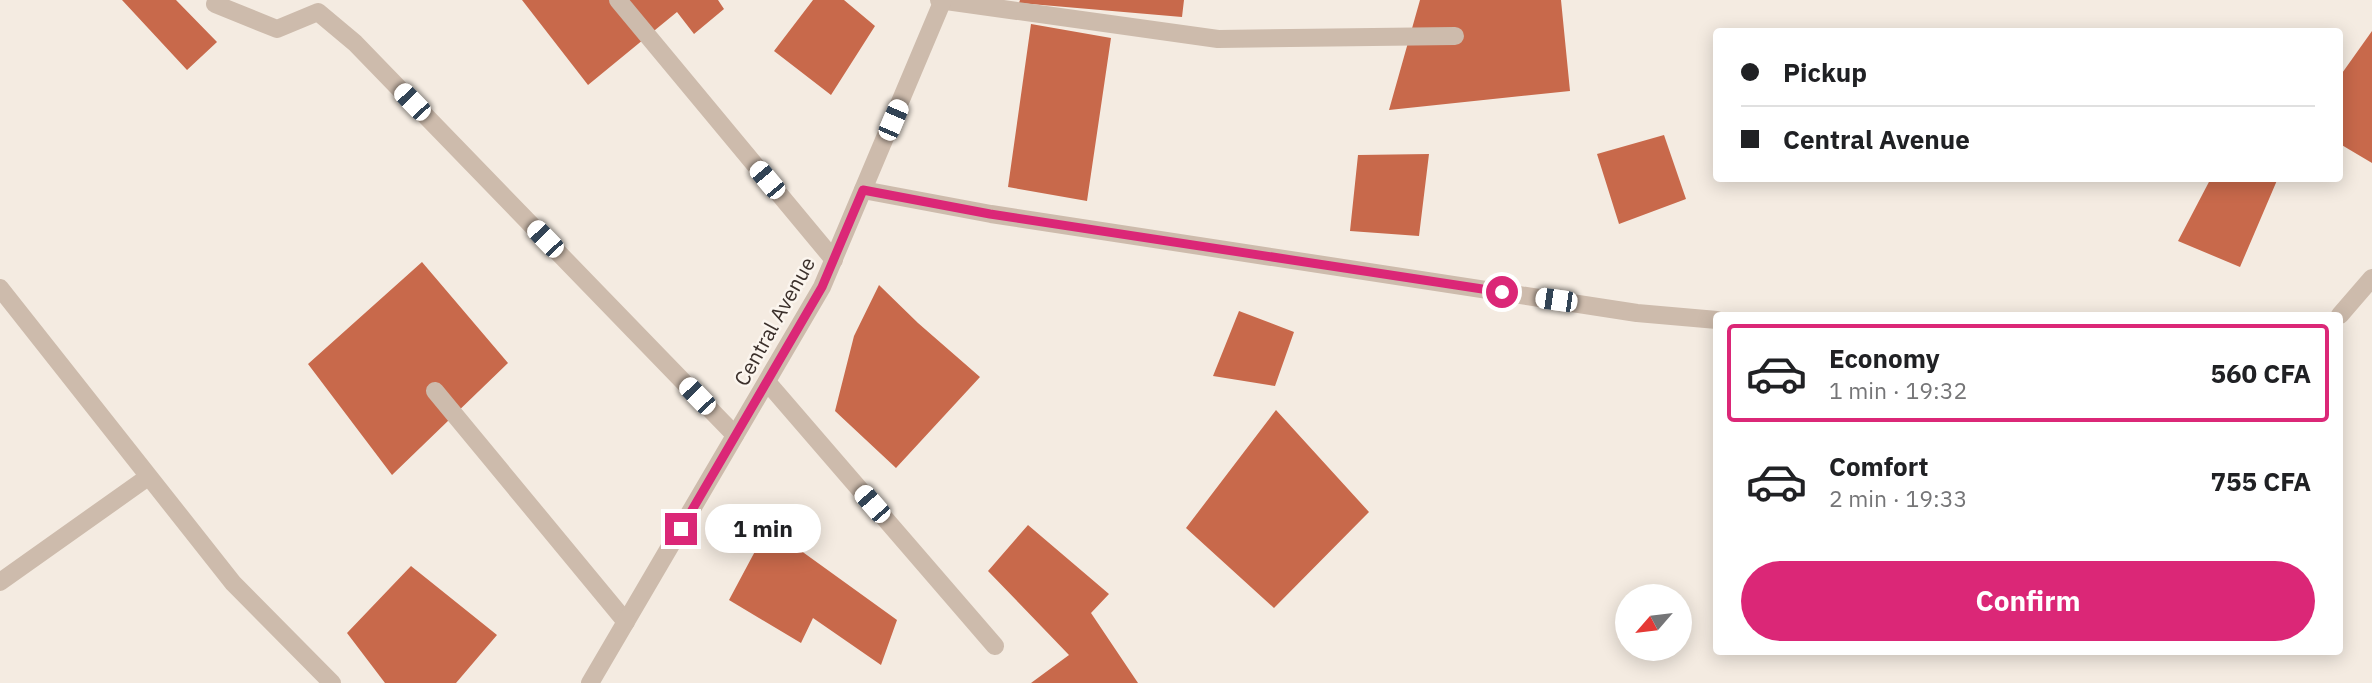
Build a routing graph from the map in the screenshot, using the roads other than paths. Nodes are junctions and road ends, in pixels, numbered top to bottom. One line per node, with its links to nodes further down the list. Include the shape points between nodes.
1 (618, 0): 6 (street)
2 (942, 1): 4 (street, via 1218,39); 5 (street, Central Avenue)
3 (215, 4): 13 (street, via 277,29 318,12 355,43)
4 (1455, 36)
5 (863, 190): 6 (street, Central Avenue); 10 (street, via 990,214 1637,313)
6 (834, 260): 11 (street, Central Avenue)
7 (2372, 278): 9 (street)
8 (0, 288): 14 (street)
9 (2343, 312)
10 (1713, 320)
11 (767, 382): 13 (street, Central Avenue); 17 (street)
12 (435, 391): 16 (street)
13 (736, 435): 16 (street, Central Avenue)
14 (148, 477): 15 (street); 18 (street, via 233,583)
15 (0, 582)
16 (626, 622): 19 (street, Central Avenue)
17 (995, 646)
18 (332, 683)
19 (590, 683)

